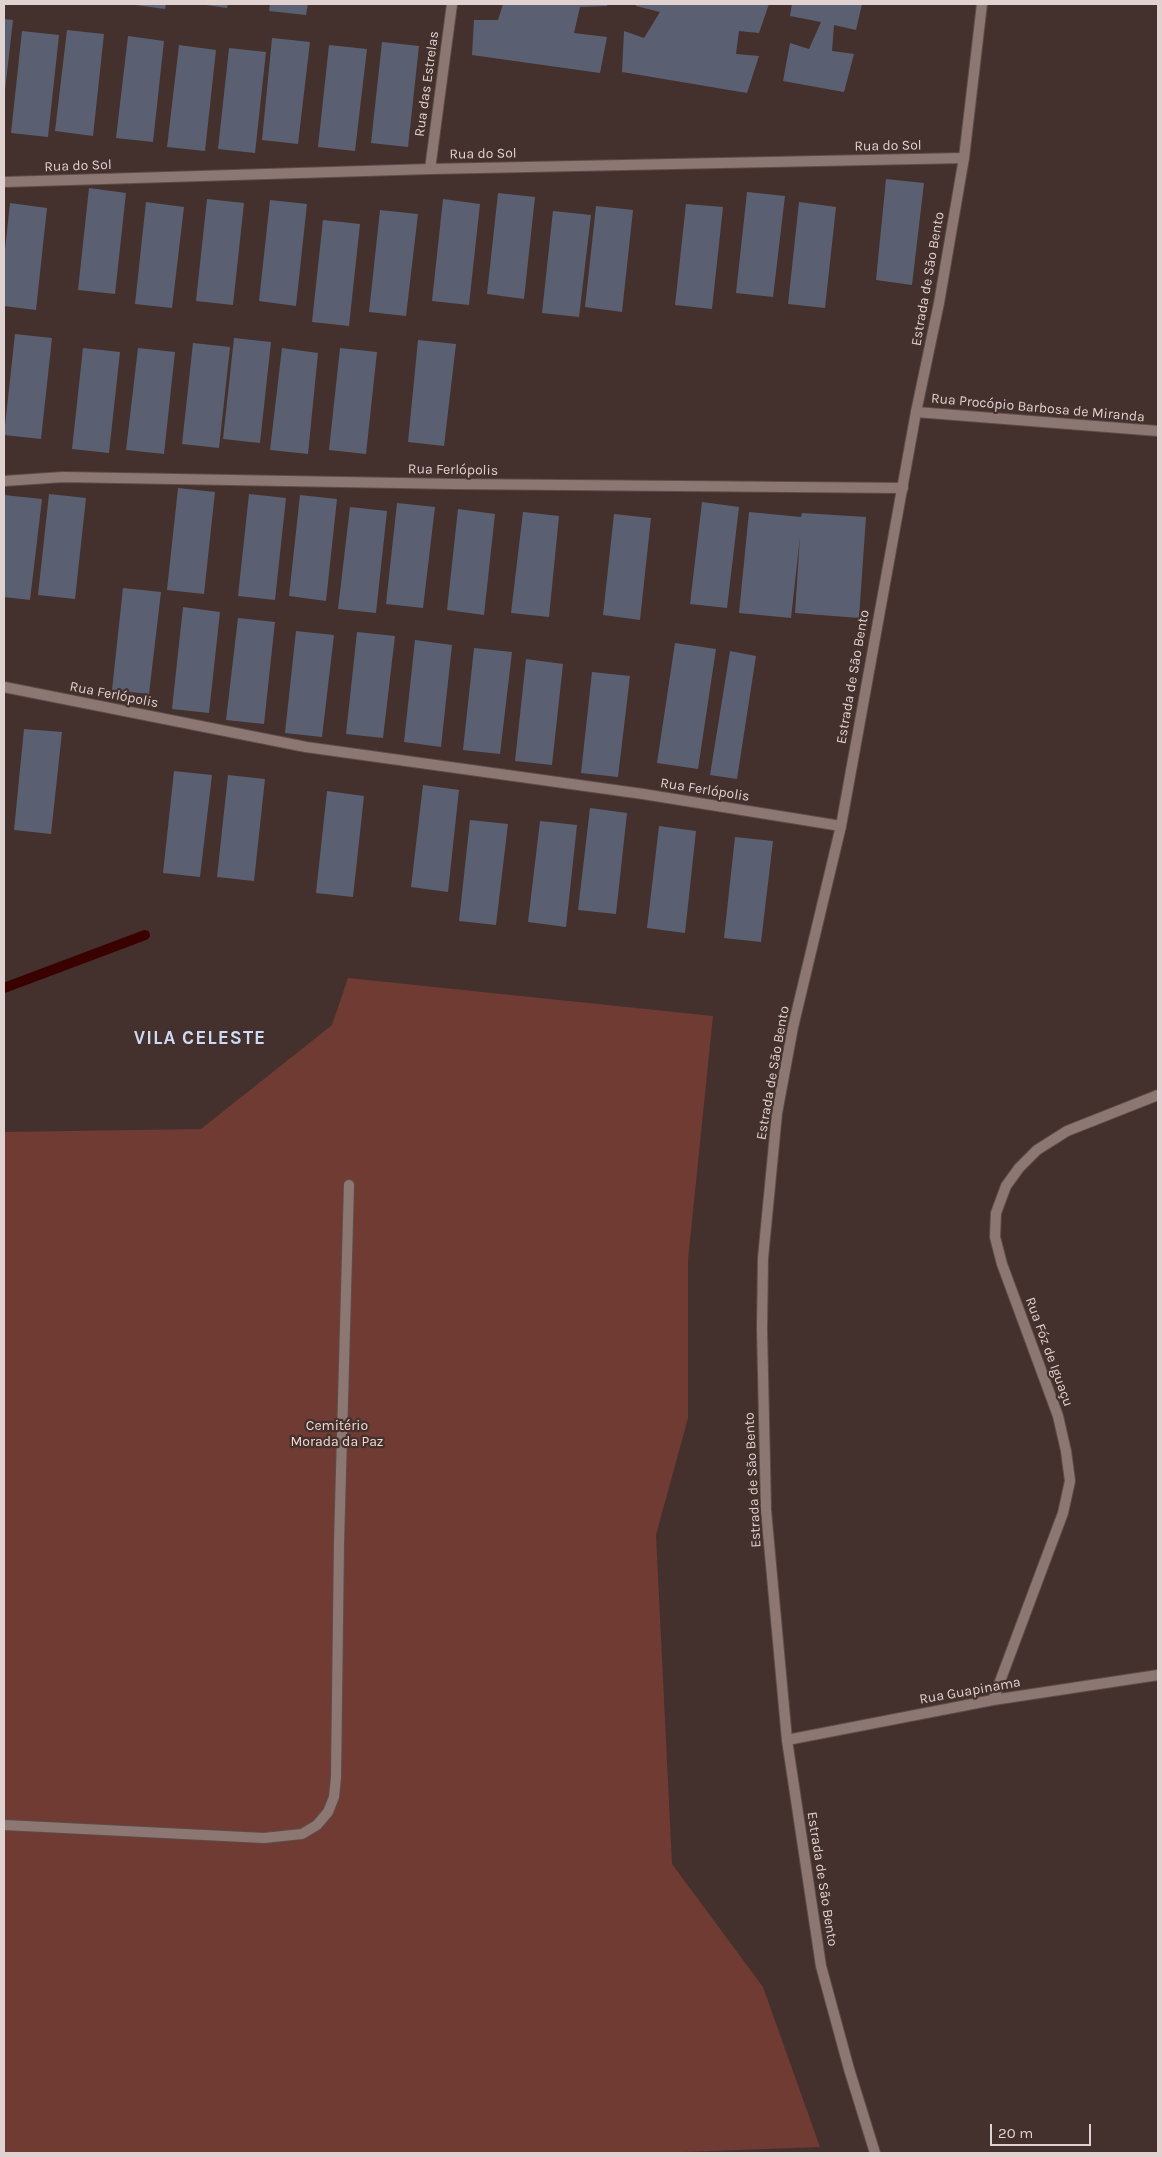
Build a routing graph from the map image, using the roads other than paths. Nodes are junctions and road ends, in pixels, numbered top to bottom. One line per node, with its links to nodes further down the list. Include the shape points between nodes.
1 (452, 4): 4 (street, Rua das Estrelas)
2 (982, 4): 3 (street, Estrada de São Bento)
3 (964, 158): 4 (street, Rua do Sol); 6 (street, Estrada de São Bento)
4 (430, 169): 5 (street, Rua do Sol)
5 (4, 182)
6 (916, 412): 7 (street, Rua Procópio Barbosa de Miranda); 9 (street, Estrada de São Bento)
7 (1158, 431)
8 (4, 481): 9 (street, Rua Ferlópolis, via 63,477)
9 (903, 488): 11 (street, Estrada de São Bento)
10 (4, 687): 11 (street, Rua Ferlópolis, via 306,747 643,794)
11 (841, 826): 16 (street, Estrada de São Bento, via 793,1027 777,1112 763,1258 766,1510)
12 (1158, 1095): 15 (street, Rua Fóz de Iguaçu, via 1067,1131 1037,1150 1006,1186 996,1213 995,1238 1002,1264 1058,1416 1070,1481 1063,1514)
13 (349, 1186): 17 (street, via 336,1777 334,1797 328,1812 317,1825 302,1834 264,1838)
14 (1158, 1675): 15 (street, Rua Guapinama)
15 (993, 1700): 16 (street, Rua Guapinama)
16 (787, 1740): 18 (street, Estrada de São Bento, via 821,1966)
17 (4, 1826)
18 (875, 2153)

